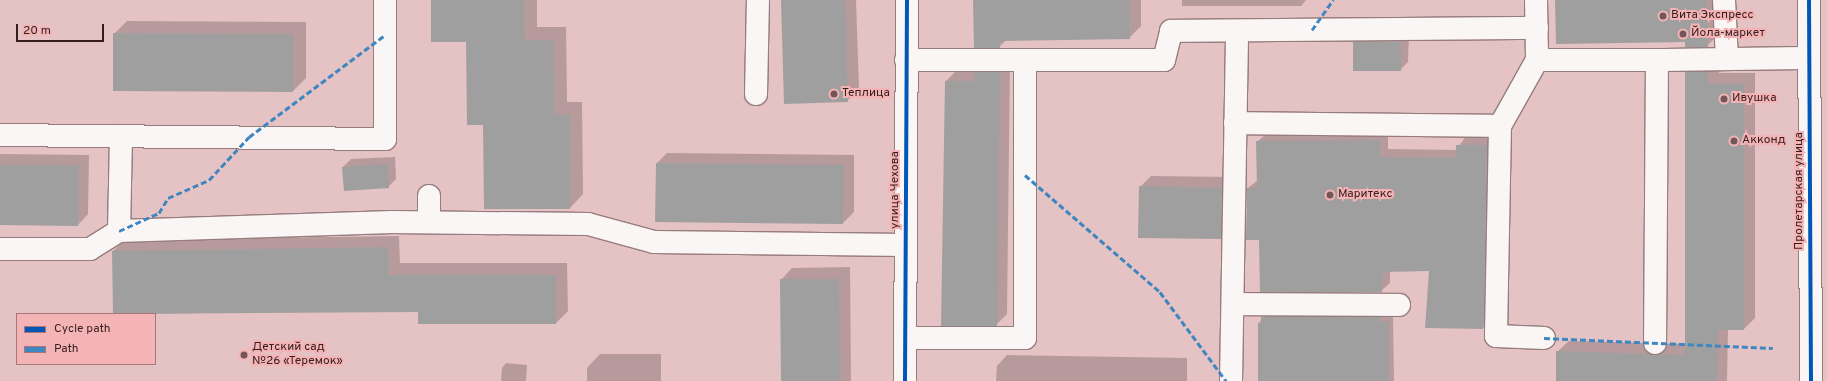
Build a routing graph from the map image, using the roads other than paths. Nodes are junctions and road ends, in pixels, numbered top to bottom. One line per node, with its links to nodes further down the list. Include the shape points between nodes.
1 (385, 0): 19 (street, via 385,139)
2 (758, 0): 15 (street)
3 (907, 0): 11 (street, улица Чехова)
4 (1536, 0): 7 (street)
5 (1724, 0): 10 (street)
6 (1808, 0): 9 (street, Пролетарская улица)
7 (1537, 28): 8 (street); 13 (street)
8 (1237, 31): 12 (street, via 1171,31 1164,60); 16 (street)
9 (1809, 58): 10 (street); 32 (street, Пролетарская улица)
10 (1726, 59): 14 (street)
11 (906, 60): 12 (street); 23 (street, улица Чехова)
12 (1025, 60): 27 (street, via 1025,338)
13 (1537, 60): 14 (street); 17 (street)
14 (1657, 60): 29 (street)
15 (756, 94)
16 (1235, 123): 17 (street); 25 (street)
17 (1500, 126): 28 (street, via 1496,336)
18 (0, 135): 19 (street)
19 (121, 136): 22 (street)
20 (429, 196): 21 (street)
21 (429, 222): 22 (street); 23 (street, via 588,224 654,242)
22 (119, 231): 24 (street, via 90,249)
23 (906, 245): 27 (street, улица Чехова)
24 (0, 249)
25 (1233, 304): 26 (street); 31 (street)
26 (1399, 305)
27 (905, 338): 30 (street, улица Чехова)
28 (1544, 338)
29 (1655, 343)
30 (905, 381)
31 (1231, 381)
32 (1811, 381)

